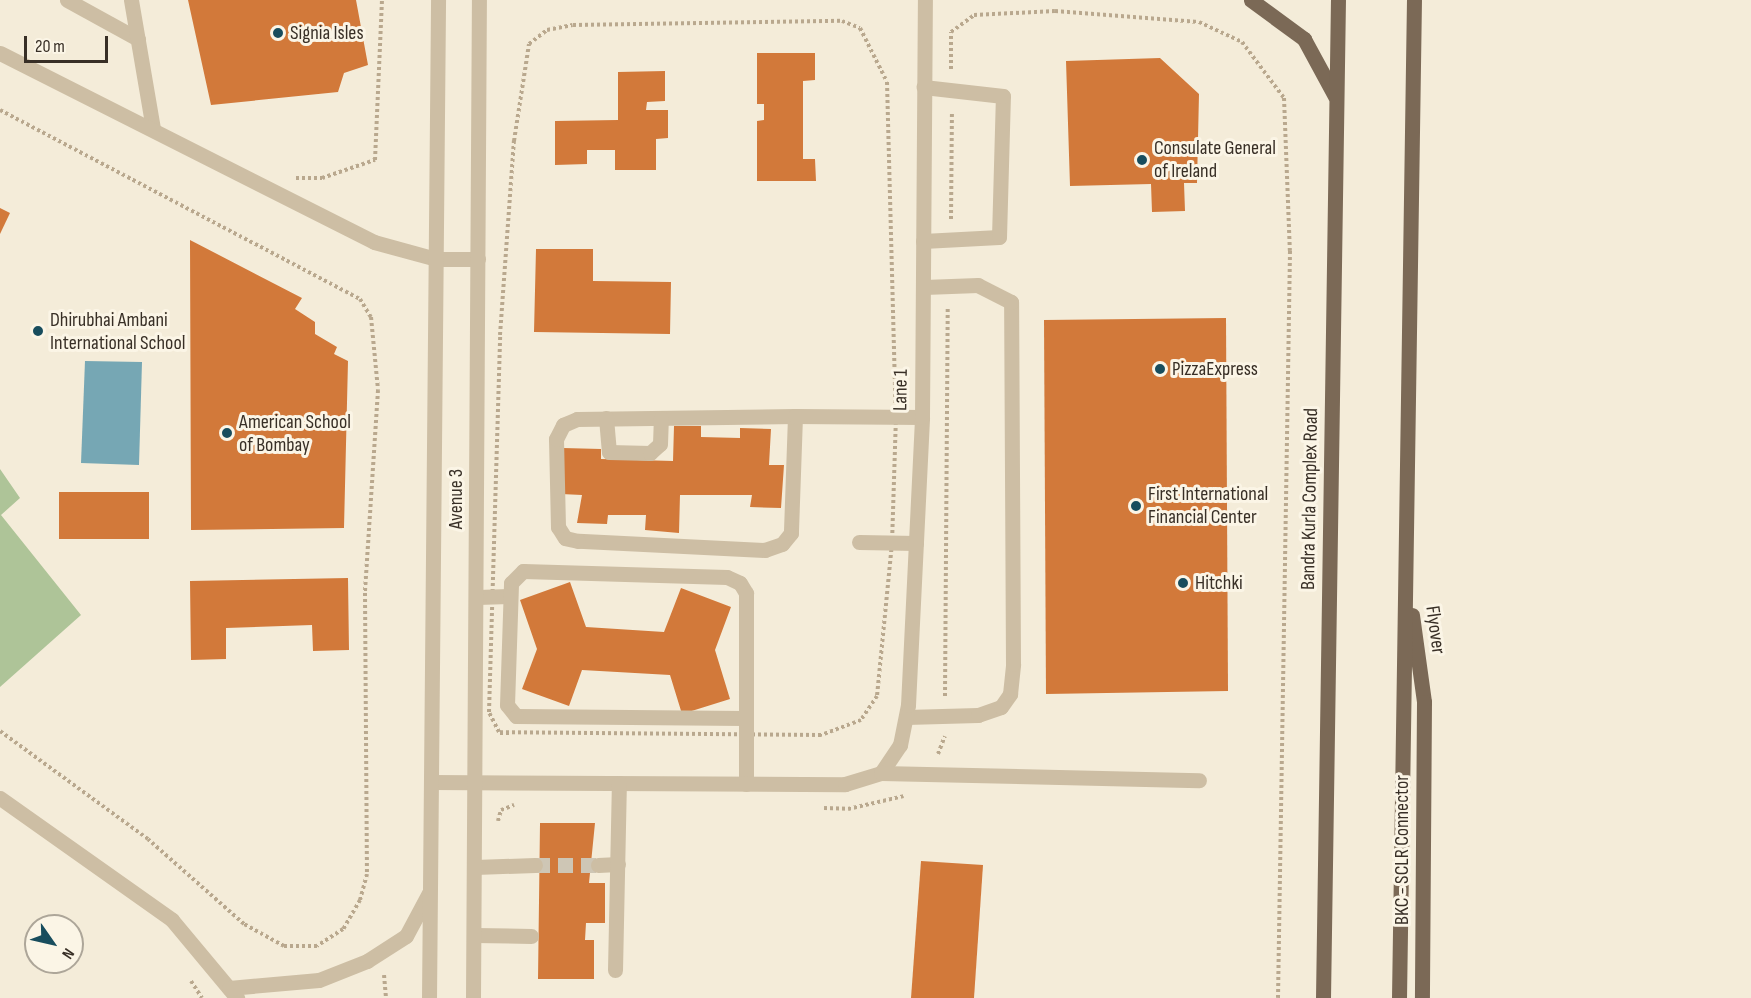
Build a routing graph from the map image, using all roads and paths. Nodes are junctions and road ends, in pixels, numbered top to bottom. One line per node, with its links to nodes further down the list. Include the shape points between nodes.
1 (67, 0): 10 (street)
2 (131, 0): 10 (street)
3 (382, 0): 17 (path, via 375,160 322,178)
4 (438, 0): 20 (street, Avenue 3)
5 (479, 0): 21 (street, Avenue 3)
6 (925, 0): 12 (street, Lane 1)
7 (1251, 0): 14 (main road, via 1304,39)
8 (1338, 0): 14 (main road, Bandra Kurla Complex Road)
9 (1414, 0): 32 (main road)
10 (138, 39): 16 (street)
11 (0, 53): 16 (street)
12 (924, 87): 13 (street); 18 (street, Lane 1)
13 (951, 90): 19 (path); 19 (street, via 1003,96 999,237); 65 (path, via 951,32 974,15 1055,11 1199,22 1242,42 1284,98 1290,251)
14 (1337, 98): 66 (main road, Bandra Kurla Complex Road)
15 (0, 110): 39 (path, via 360,299 371,317 378,390 365,593 367,874 360,900 343,929 318,946 285,946 244,924 148,839)
16 (153, 129): 20 (street, via 374,242)
17 (283, 178)
18 (923, 241): 19 (street); 23 (street, Lane 1)
19 (950, 243)
20 (436, 259): 21 (street); 44 (street, Avenue 3)
21 (478, 259): 34 (street, Avenue 3)
22 (948, 284): 23 (street); 36 (path); 36 (street, via 978,285 1011,302 1013,664 1010,694 1001,707 978,716)
23 (924, 287): 26 (street, Lane 1)
24 (795, 416): 25 (street); 27 (street, via 791,533 765,550 565,538 558,527 556,439 563,425 577,419); 28 (street)
25 (896, 416): 26 (street); 30 (path); 34 (path, via 887,82 860,28 842,21 783,20 546,30 530,44 514,141)
26 (922, 417): 31 (street, Lane 1)
27 (606, 418): 28 (street); 28 (street, via 609,452 650,453 660,444)
28 (661, 418)
29 (859, 542): 30 (street)
30 (892, 543): 31 (street); 40 (path, via 877,696 861,720 821,735)
31 (916, 543): 37 (street, Lane 1)
32 (1405, 564): 35 (main road, Flyover); 67 (main road)
33 (509, 596): 34 (street); 38 (street, via 507,705 516,716); 38 (street, via 511,583 523,571 728,577 740,583 746,593)
34 (484, 597): 40 (path, via 489,712 499,732); 45 (street, Avenue 3)
35 (1424, 702): 68 (main road, BKC - SCLR Connector)
36 (945, 716): 37 (street); 42 (path, via 945,738)
37 (906, 717): 41 (street, Lane 1, via 900,746)
38 (744, 718): 40 (street)
39 (0, 731)
40 (744, 736): 47 (street)
41 (881, 773): 42 (street); 47 (street, via 845,784)
42 (927, 774): 43 (street); 50 (path, via 913,793 888,803)
43 (1199, 780)
44 (432, 782): 45 (street); 56 (street, Avenue 3)
45 (477, 782): 46 (street); 55 (street, Avenue 3)
46 (619, 783): 47 (street); 52 (street)
47 (746, 784)
48 (0, 798): 61 (street, via 172,920)
49 (520, 804): 51 (path, via 501,810)
50 (813, 807)
51 (496, 826)
52 (618, 864): 54 (street); 59 (street)
53 (535, 865): 55 (street)
54 (598, 865)
55 (475, 867): 57 (street, Avenue 3)
56 (431, 890): 61 (street, via 406,936 367,961 319,980); 63 (street, Avenue 3)
57 (474, 934): 58 (street); 64 (street, Avenue 3)
58 (531, 936)
59 (615, 970)
60 (385, 980): 62 (path)
61 (233, 993)
62 (386, 998)
63 (429, 998)
64 (473, 998)
65 (1278, 998)
66 (1323, 998)
67 (1399, 998)
68 (1422, 998)

